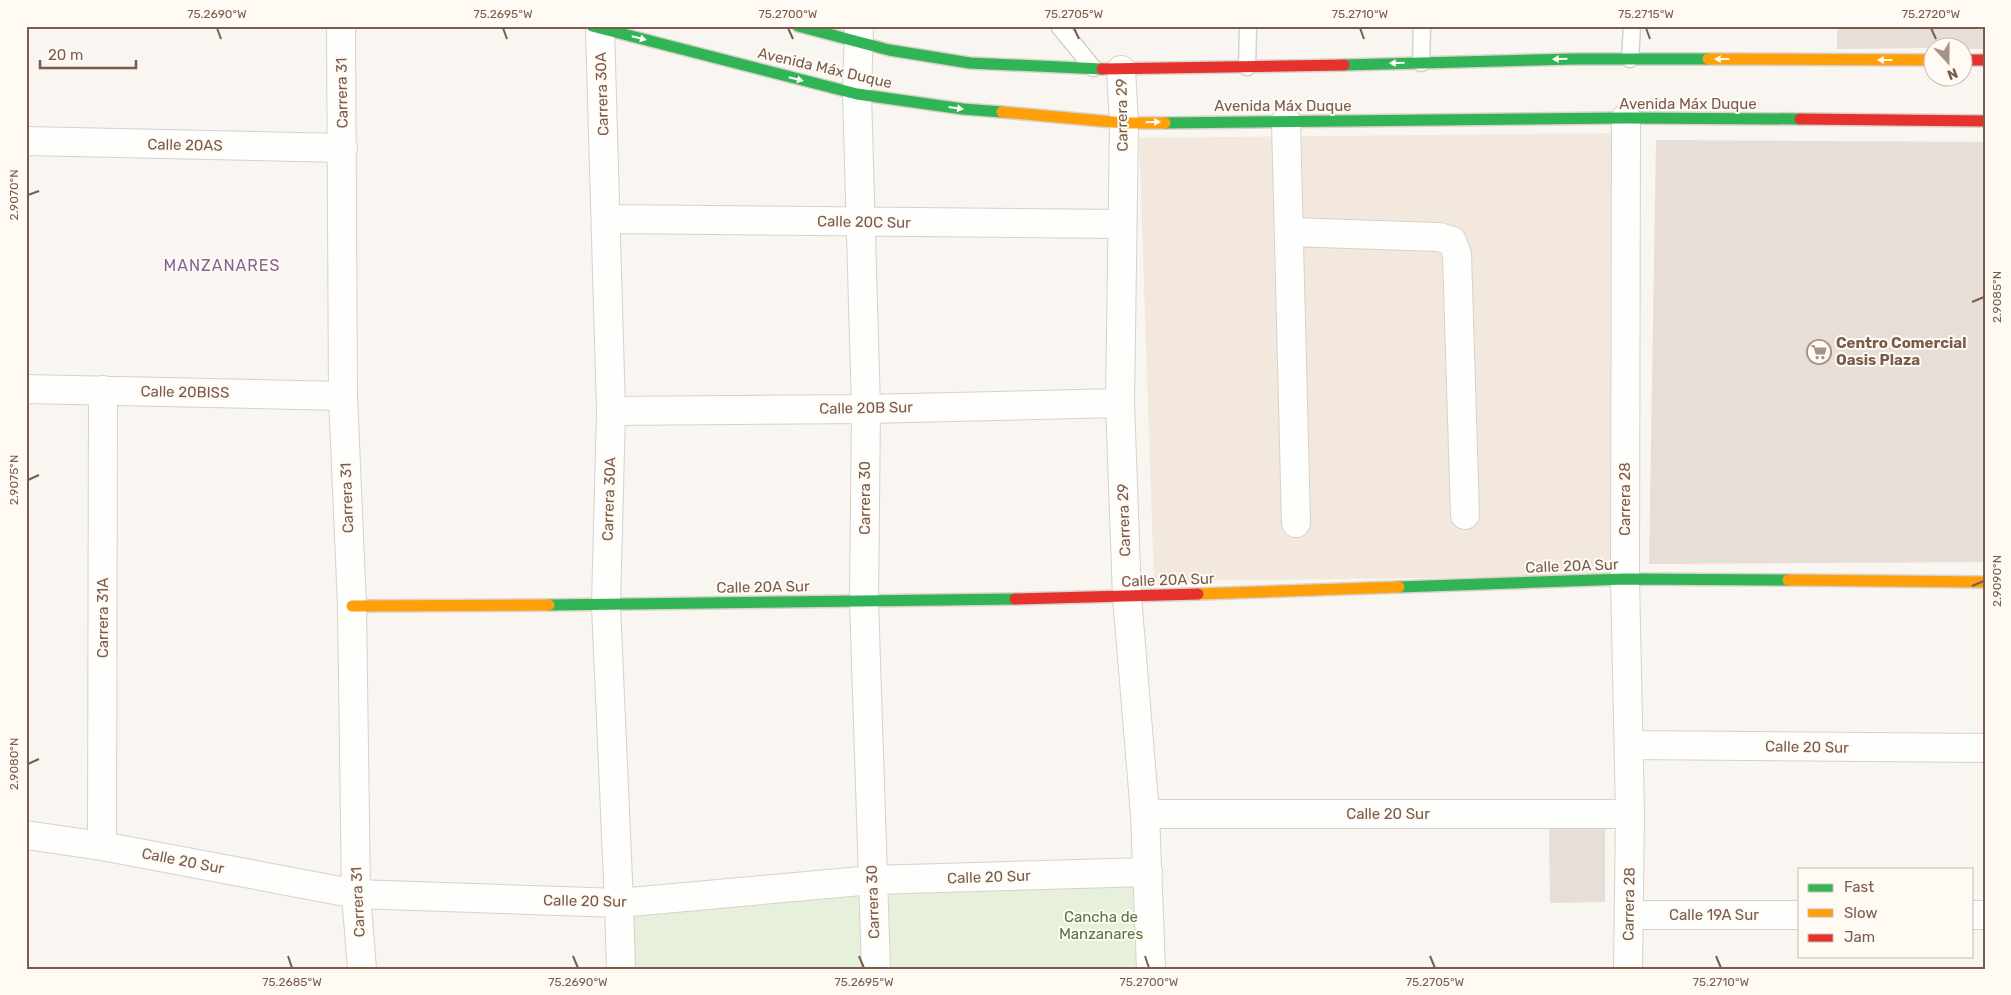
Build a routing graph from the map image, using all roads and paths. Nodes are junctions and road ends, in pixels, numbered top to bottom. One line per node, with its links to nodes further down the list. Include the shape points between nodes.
1 (341, 26): 21 (street, Carrera 31)
2 (798, 26): 8 (main road)
3 (1059, 26): 13 (lane)
4 (1248, 26): 12 (lane)
5 (1422, 26): 11 (lane)
6 (1632, 26): 9 (lane)
7 (596, 27): 15 (main road, Avenida Máx Duque, one-way to 15); 22 (street, Carrera 30A)
8 (859, 34): 13 (main road, via 889,50 970,63); 15 (street, Carrera 30)
9 (1630, 58): 10 (main road, one-way to 9); 11 (main road, one-way to 11)
10 (1924, 60)
11 (1421, 63): 12 (main road, one-way to 12)
12 (1247, 67): 14 (main road)
13 (1093, 68): 14 (main road)
14 (1121, 70): 19 (street, Carrera 29)
15 (857, 94): 19 (main road, Avenida Máx Duque, one-way to 19, via 963,109); 23 (street, Carrera 30)
16 (1626, 118): 17 (main road, Avenida Máx Duque); 18 (main road, Avenida Máx Duque); 34 (street, Carrera 28)
17 (1286, 121): 19 (main road, Avenida Máx Duque, one-way to 17); 25 (street)
18 (1985, 121)
19 (1124, 122): 24 (street, Carrera 29)
20 (26, 141): 21 (street, Calle 20AS)
21 (343, 148): 28 (street, Carrera 31)
22 (607, 219): 23 (street, Calle 20C Sur); 31 (street, Carrera 30A)
23 (861, 222): 24 (street, Calle 20C Sur); 30 (street, Carrera 30)
24 (1121, 224): 29 (street, Carrera 29)
25 (1289, 232): 32 (street, via 1439,237 1452,241 1457,254); 33 (street)
26 (26, 389): 27 (street, Calle 20BISS)
27 (103, 390): 28 (street, Calle 20BISS); 45 (street, Carrera 31A)
28 (343, 396): 39 (street, Carrera 31)
29 (1120, 402): 30 (street, Calle 20B Sur); 36 (street, Carrera 29)
30 (866, 409): 31 (street, Calle 20B Sur); 37 (street, Carrera 30)
31 (611, 411): 38 (street, Carrera 30A)
32 (1465, 515)
33 (1296, 523)
34 (1625, 579): 35 (main road, Calle 20A Sur); 36 (main road, Calle 20A Sur); 40 (street, Carrera 28)
35 (1985, 582)
36 (1127, 596): 37 (main road, Calle 20A Sur); 42 (street, Carrera 29)
37 (864, 601): 38 (main road, Calle 20A Sur); 47 (street, Carrera 30)
38 (606, 605): 39 (main road, Calle 20A Sur); 49 (street, Carrera 30A)
39 (352, 606): 48 (street, Carrera 31)
40 (1630, 745): 41 (street, Calle 20 Sur); 43 (street, Carrera 28)
41 (1985, 748)
42 (1145, 814): 43 (street, Calle 20 Sur); 46 (street, Carrera 29)
43 (1630, 814): 50 (street, Carrera 28)
44 (26, 835): 45 (street, Calle 20 Sur)
45 (102, 846): 48 (street, Calle 20 Sur)
46 (1148, 872): 47 (street, Calle 20 Sur); 55 (street, Carrera 29)
47 (872, 880): 49 (street, Calle 20 Sur); 54 (street, Carrera 30)
48 (356, 894): 49 (street, Calle 20 Sur); 52 (street, Carrera 31)
49 (619, 903): 53 (street, Carrera 30A)
50 (1629, 915): 51 (street, Calle 19A Sur); 56 (street, Carrera 28)
51 (1798, 915)
52 (362, 969)
53 (620, 969)
54 (876, 969)
55 (1151, 969)
56 (1628, 969)

